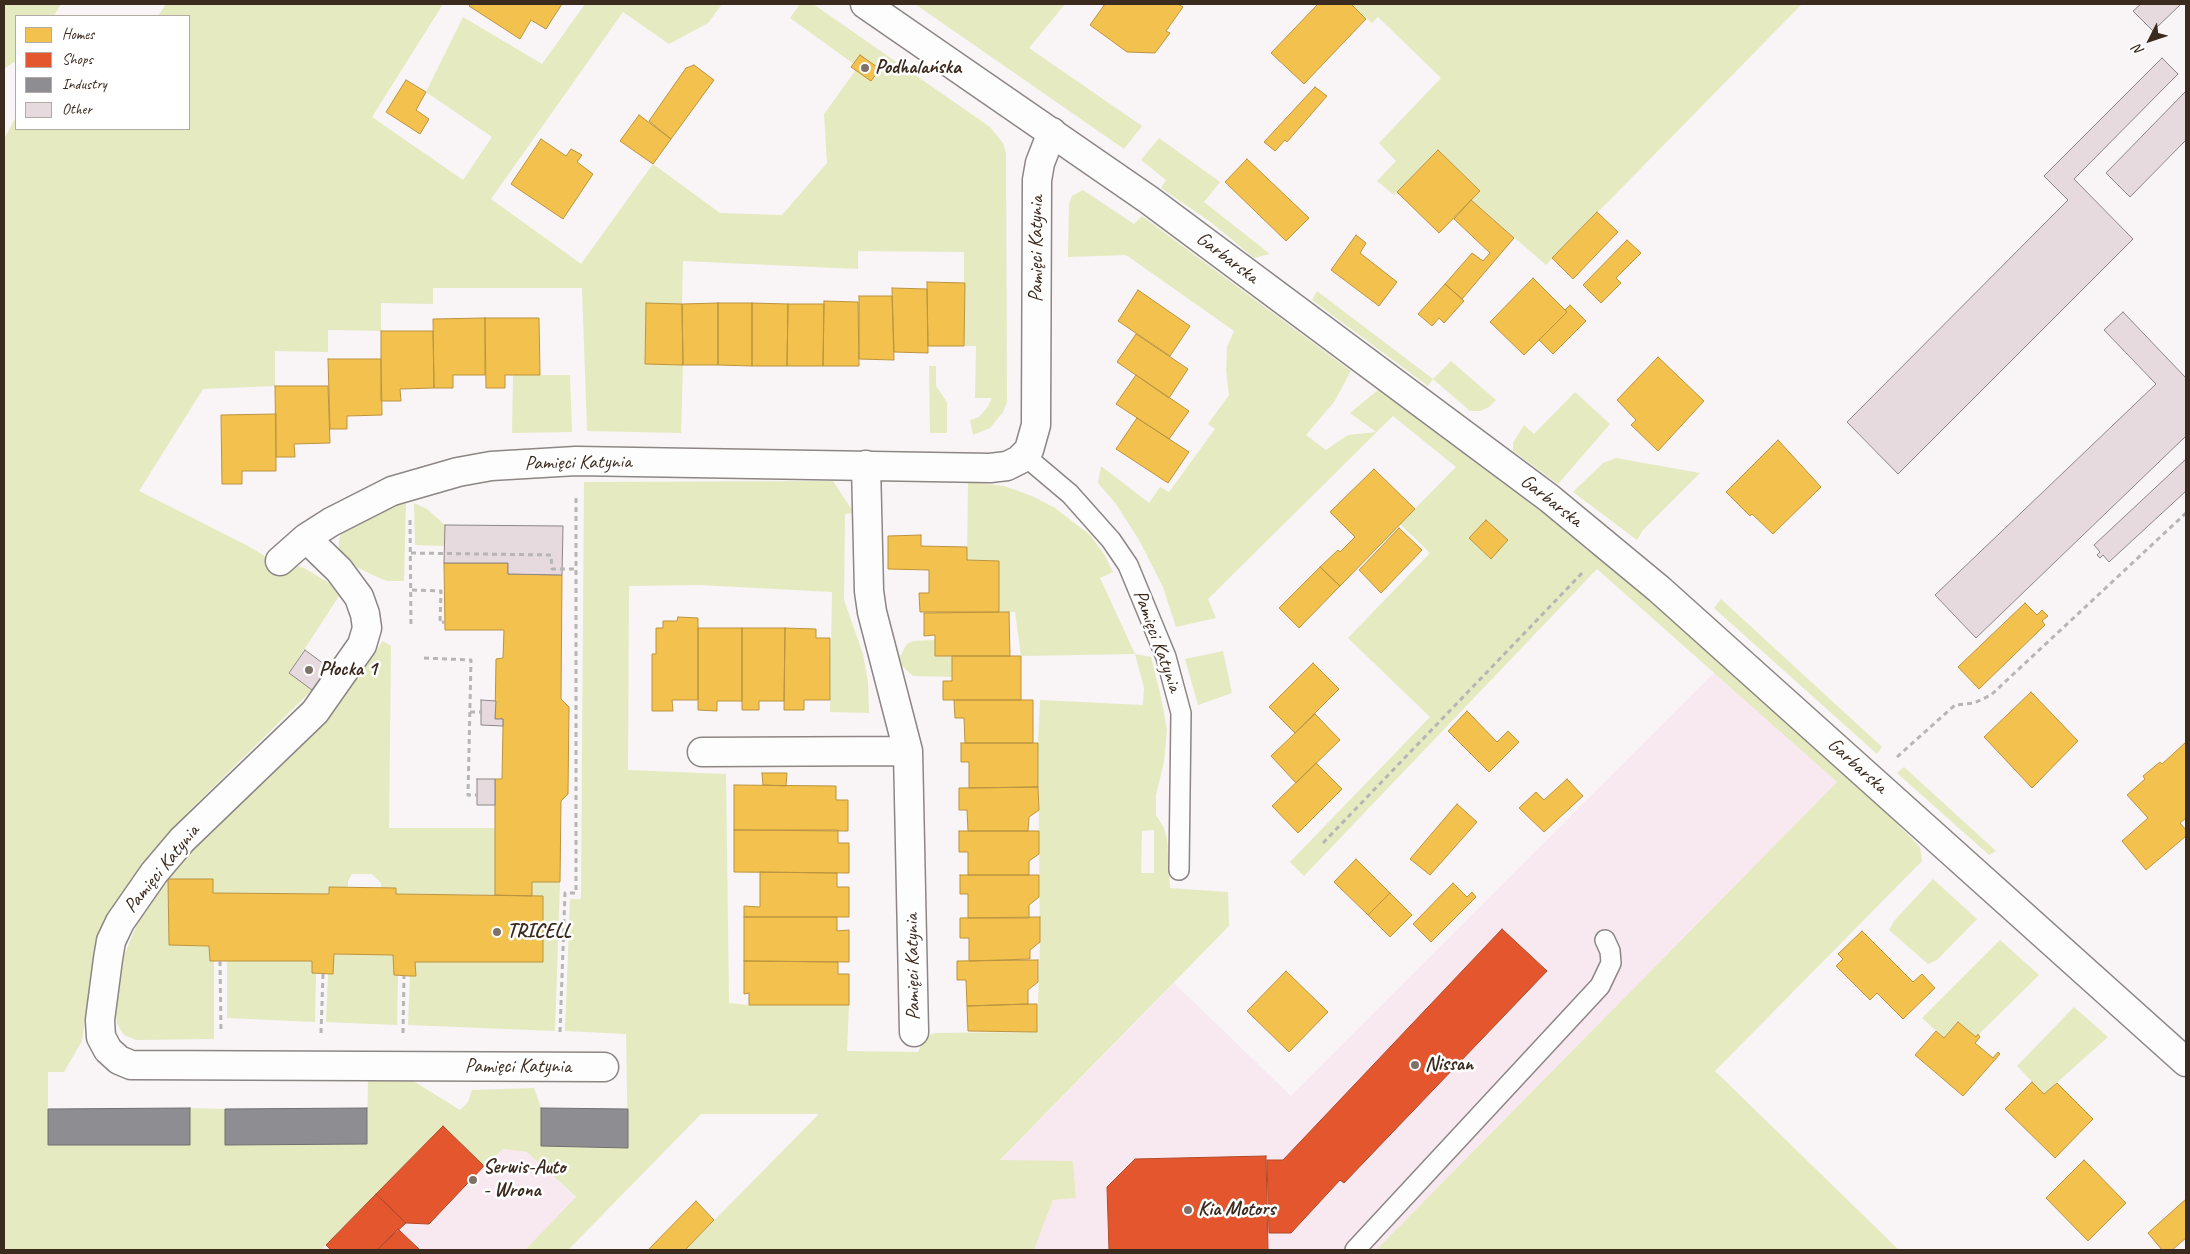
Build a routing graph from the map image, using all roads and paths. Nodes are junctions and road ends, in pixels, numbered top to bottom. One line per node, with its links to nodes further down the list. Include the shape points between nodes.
1 (865, 4): 2 (street, Garbarska)
2 (1052, 132): 3 (street, Pamięci Katynia, via 1037,180 1036,425 1033,442); 9 (street, Garbarska, via 1149,200 1548,498)
3 (1025, 456): 4 (street, Pamięci Katynia, via 1007,466 990,468); 24 (lane, Pamięci Katynia, via 1070,494 1111,540 1128,565 1166,657 1181,713)
4 (866, 465): 5 (street, Pamięci Katynia, via 525,463 466,471); 19 (street, Pamięci Katynia, via 872,612)
5 (410, 486): 8 (street, Pamięci Katynia, via 356,507); 10 (path)
6 (2186, 514): 21 (path, via 1991,695 1974,703 1955,705)
7 (575, 528): 12 (path)
8 (306, 538): 11 (street, Pamięci Katynia); 31 (street, Pamięci Katynia, via 339,570 360,597 367,628 362,645 315,712 203,818 154,873 120,922 111,941 108,959 100,1020 101,1038 108,1050 119,1060 131,1064)
9 (1607, 546): 21 (street, Garbarska, via 1659,588); 23 (path)
10 (411, 554): 12 (path, via 551,555 552,569); 13 (path)
11 (280, 561)
12 (575, 569): 34 (path, via 576,893 565,893)
13 (412, 590): 14 (path, via 441,591 440,623); 15 (path)
14 (444, 622)
15 (411, 627)
16 (424, 658): 17 (path, via 471,660)
17 (470, 712): 18 (path); 22 (path, via 468,795)
18 (481, 712)
19 (908, 751): 20 (street); 29 (street, Pamięci Katynia)
20 (702, 752)
21 (1874, 781): 30 (street, Garbarska)
22 (477, 795)
23 (1323, 843)
24 (1179, 870)
25 (1605, 940): 36 (lane, via 1611,963 1600,986)
26 (220, 961): 31 (path)
27 (323, 974): 32 (path)
28 (404, 976): 33 (path)
29 (914, 1032)
30 (2186, 1062)
31 (221, 1065): 32 (street, Pamięci Katynia)
32 (320, 1066): 33 (street, Pamięci Katynia)
33 (402, 1066): 34 (street, Pamięci Katynia)
34 (559, 1067): 35 (street, Pamięci Katynia)
35 (604, 1067)
36 (1355, 1250)

